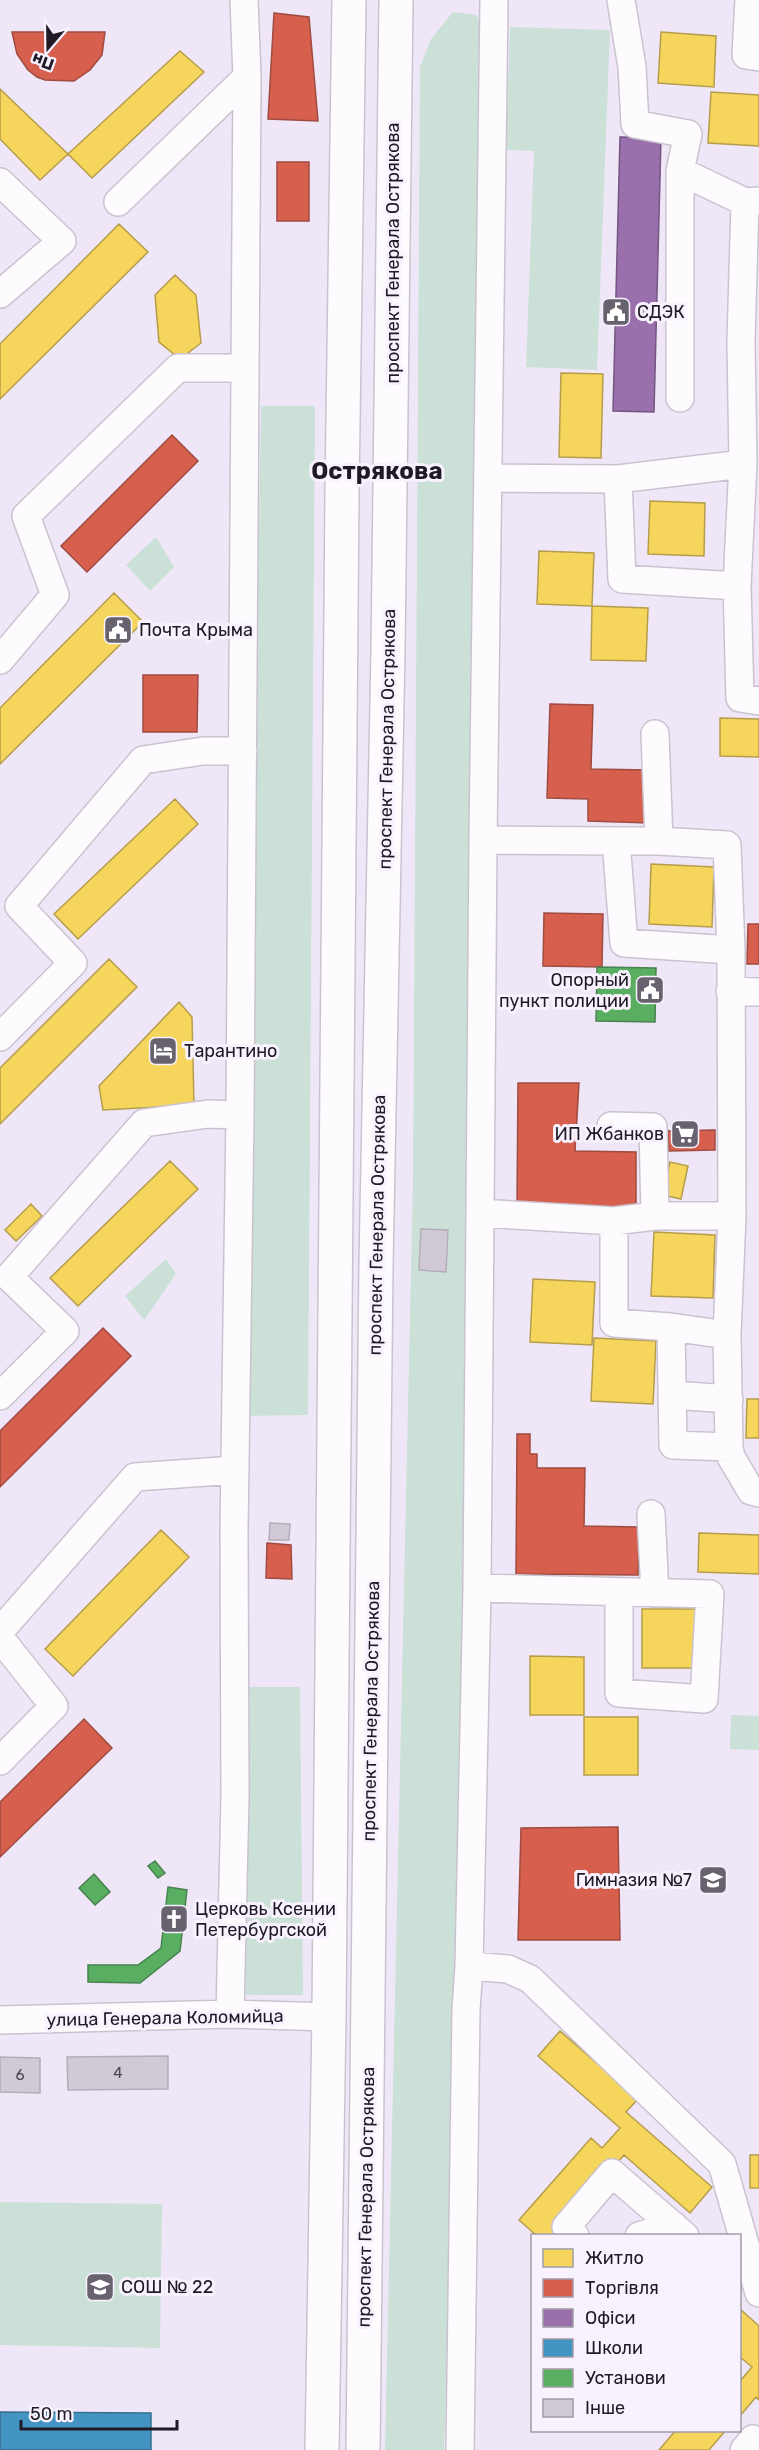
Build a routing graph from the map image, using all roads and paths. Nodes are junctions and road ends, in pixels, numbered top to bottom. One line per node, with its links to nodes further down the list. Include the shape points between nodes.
1 (244, 0): 8 (street)
2 (349, 0): 56 (main road)
3 (396, 0): 66 (main road, проспект Генерала Острякова)
4 (494, 0): 18 (street)
5 (621, 0): 9 (street, via 632,67 635,124 688,134)
6 (749, 0): 7 (street, via 746,55)
7 (759, 57)
8 (247, 77): 12 (street); 15 (street)
9 (680, 171): 11 (street); 16 (street)
10 (0, 182): 13 (street, via 62,241)
11 (752, 201): 14 (street)
12 (118, 202)
13 (0, 294)
14 (750, 342): 17 (street)
15 (245, 368): 21 (street, via 178,368 26,516 55,595); 24 (street)
16 (680, 398)
17 (743, 464): 19 (street); 20 (street)
18 (488, 478): 19 (street); 25 (street)
19 (618, 479): 20 (street, via 622,579)
20 (737, 586): 22 (street, via 740,698)
21 (0, 660)
22 (759, 700)
23 (655, 735): 27 (street)
24 (243, 751): 31 (street, via 203,751 143,760 19,906 73,963); 32 (street)
25 (483, 840): 26 (street); 34 (street)
26 (616, 841): 27 (street); 28 (street, via 624,943)
27 (659, 841): 28 (street, via 727,845)
28 (731, 950): 29 (street)
29 (730, 991): 30 (street); 36 (street)
30 (759, 992)
31 (0, 1037)
32 (240, 1115): 41 (street, via 208,1114 144,1123 9,1277 65,1331); 45 (street)
33 (611, 1126): 35 (street, via 653,1127)
34 (480, 1213): 37 (street); 48 (street)
35 (655, 1216): 36 (street); 37 (street)
36 (732, 1216): 39 (street)
37 (614, 1221): 38 (street, via 614,1323)
38 (671, 1327): 39 (street); 40 (street)
39 (727, 1335): 42 (street)
40 (673, 1395): 42 (street); 43 (street, via 673,1445)
41 (0, 1396)
42 (729, 1399): 43 (street)
43 (730, 1452): 44 (street); 46 (street, via 751,1491)
44 (759, 1458)
45 (235, 1470): 51 (street, via 135,1477); 55 (street, via 235,1797)
46 (759, 1493)
47 (651, 1514): 50 (street)
48 (477, 1588): 49 (street); 54 (street)
49 (619, 1592): 50 (street); 50 (street, via 619,1693 704,1699 710,1594)
50 (655, 1593)
51 (0, 1631)
52 (0, 1638): 53 (street, via 54,1707)
53 (0, 1761)
54 (469, 1966): 61 (street, via 508,1969 530,1979 722,2164); 67 (street)
55 (230, 2014): 56 (street, улица Генерала Коломийца); 57 (street, улица Генерала Коломийца)
56 (329, 2017): 65 (main road)
57 (0, 2020)
58 (679, 2230): 59 (street, via 612,2173 566,2227); 60 (street)
59 (574, 2234)
60 (647, 2234)
61 (740, 2234)
62 (742, 2242): 63 (street)
63 (759, 2293)
64 (759, 2445): 68 (street, via 753,2439)
65 (322, 2450)
66 (363, 2450)
67 (460, 2450)
68 (744, 2450)

